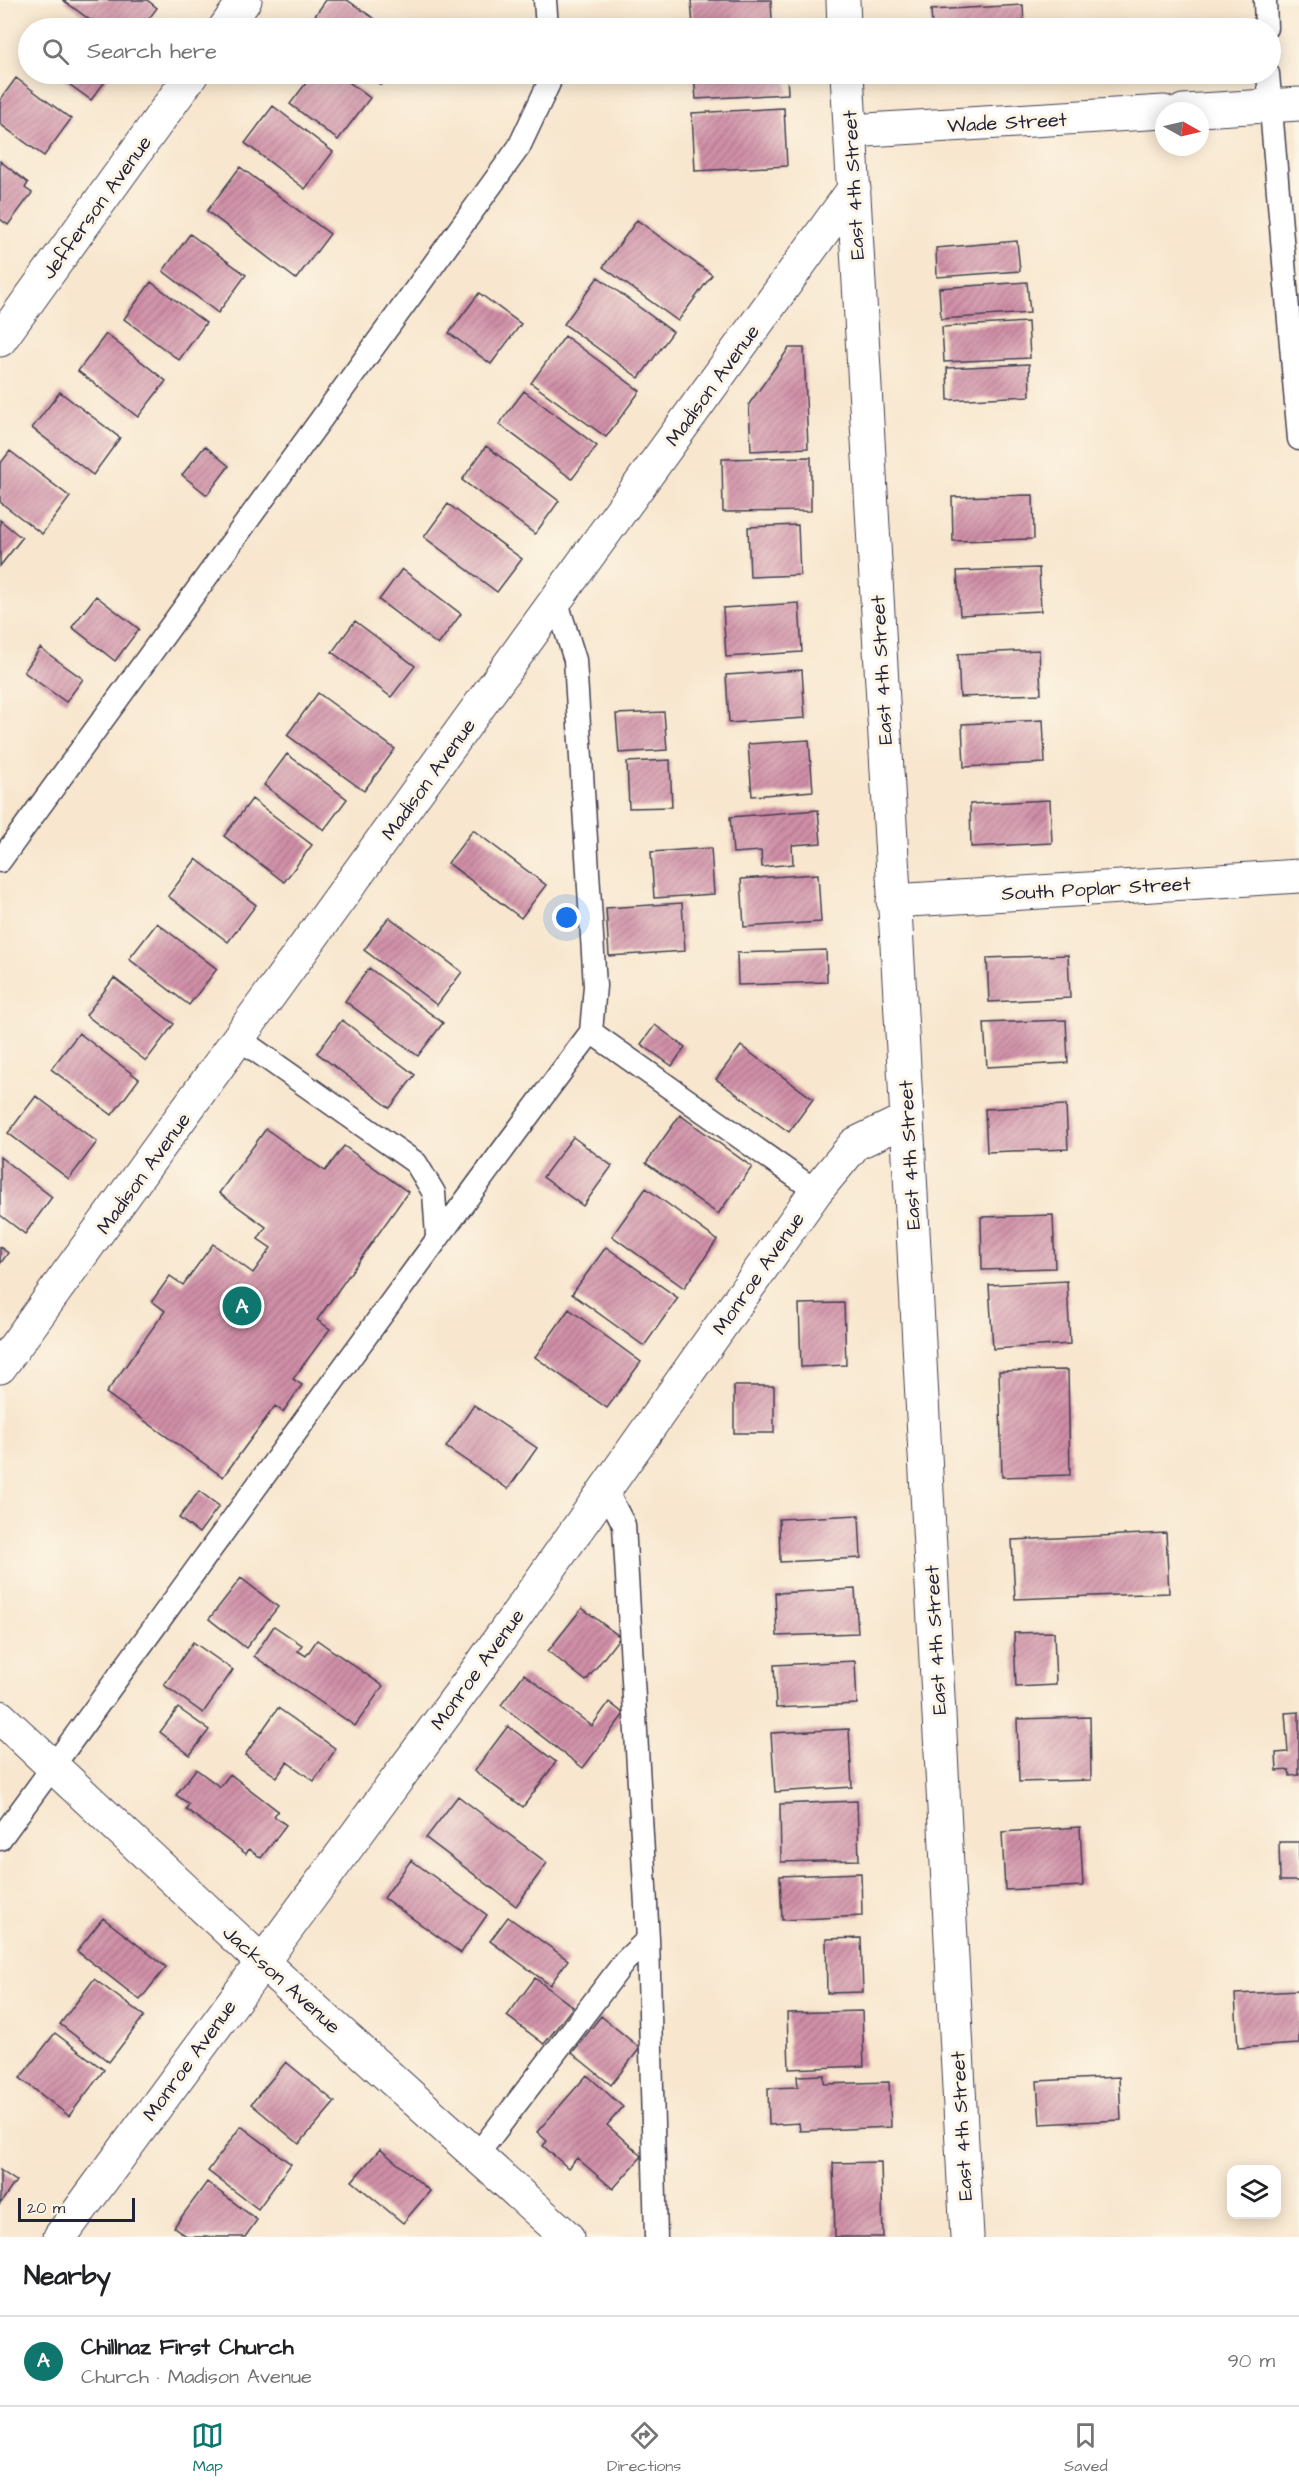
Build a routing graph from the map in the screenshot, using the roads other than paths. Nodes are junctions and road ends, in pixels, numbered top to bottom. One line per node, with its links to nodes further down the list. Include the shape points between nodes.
1 (245, 0): 5 (street)
2 (545, 0): 6 (lane)
3 (843, 0): 7 (street)
4 (1265, 0): 8 (lane)
5 (232, 18)
6 (546, 18)
7 (844, 18)
8 (1266, 18)
9 (185, 84): 18 (street, Jefferson Avenue)
10 (548, 84): 21 (lane, via 519,147)
11 (848, 84): 16 (street, East 4th Street)
12 (1273, 84): 13 (lane)
13 (1284, 105): 14 (street); 19 (lane)
14 (1209, 109)
15 (1155, 113): 16 (street, Wade Street)
16 (850, 131): 17 (street, East 4th Street)
17 (854, 189): 20 (street, Madison Avenue); 23 (street, East 4th Street)
18 (0, 340)
19 (1299, 439)
20 (556, 599): 24 (lane, via 575,660 595,986); 25 (street, Madison Avenue)
21 (0, 861)
22 (1299, 876): 23 (street, South Poplar Street)
23 (894, 901): 26 (street, East 4th Street)
24 (591, 1032): 27 (lane); 28 (lane)
25 (241, 1040): 28 (lane, via 416,1163 434,1193); 29 (street, Madison Avenue)
26 (907, 1119): 27 (street, Monroe Avenue, via 855,1144); 40 (street, East 4th Street)
27 (816, 1191): 30 (street, Monroe Avenue)
28 (437, 1236): 32 (lane)
29 (0, 1367)
30 (606, 1490): 34 (lane, via 624,1525); 35 (street, Monroe Avenue)
31 (0, 1717): 32 (street, Jackson Avenue)
32 (54, 1765): 33 (lane); 35 (street, Jackson Avenue)
33 (0, 1839)
34 (648, 1939): 36 (lane, via 625,1961); 39 (lane)
35 (261, 1961): 36 (street, Jackson Avenue); 37 (street, Monroe Avenue)
36 (477, 2155): 38 (street, Jackson Avenue)
37 (60, 2237)
38 (567, 2237)
39 (656, 2237)
40 (968, 2237)

